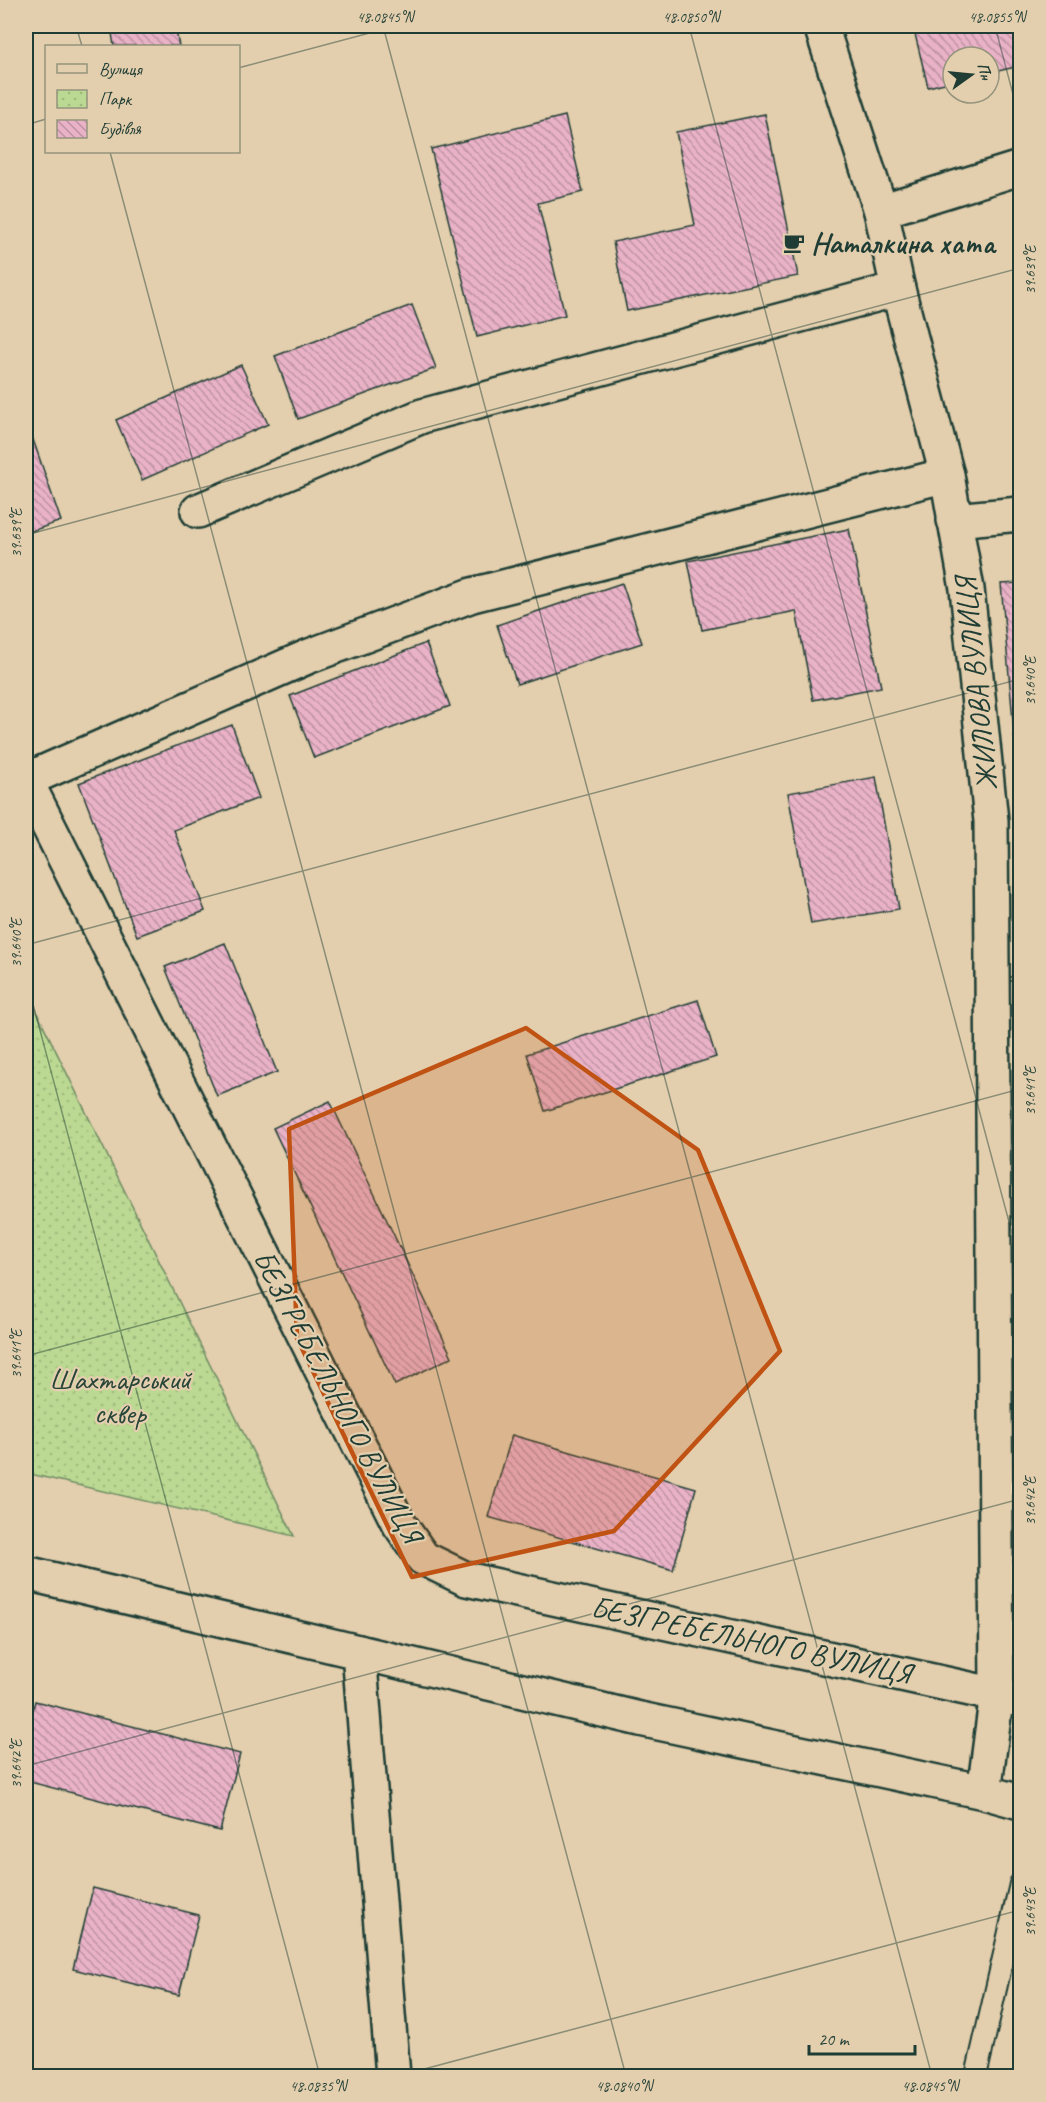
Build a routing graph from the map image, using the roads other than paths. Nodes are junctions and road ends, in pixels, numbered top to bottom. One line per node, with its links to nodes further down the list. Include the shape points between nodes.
1 (821, 26): 3 (street, ЖИЛОВА ВУЛИЦЯ)
2 (1020, 168): 3 (street)
3 (881, 211): 4 (street, ЖИЛОВА ВУЛИЦЯ)
4 (898, 289): 5 (street, ЖИЛОВА ВУЛИЦЯ); 6 (street, via 422,416)
5 (946, 475): 8 (street, ЖИЛОВА ВУЛИЦЯ); 9 (street, via 472,595 307,657)
6 (198, 511)
7 (1020, 514): 8 (street)
8 (954, 520): 12 (street, ЖИЛОВА ВУЛИЦЯ, via 967,589 991,821)
9 (26, 781): 12 (street, БЕЗГРЕБЕЛЬНОГО ВУЛИЦЯ, via 398,1522 423,1558 466,1579)
10 (26, 1573): 11 (street)
11 (359, 1652): 13 (street, via 640,1719); 16 (street)
12 (1009, 1696): 13 (street, ЖИЛОВА ВУЛИЦЯ)
13 (984, 1792): 14 (street)
14 (1020, 1802)
15 (1020, 1884): 17 (lane)
16 (393, 2076)
17 (976, 2076)

